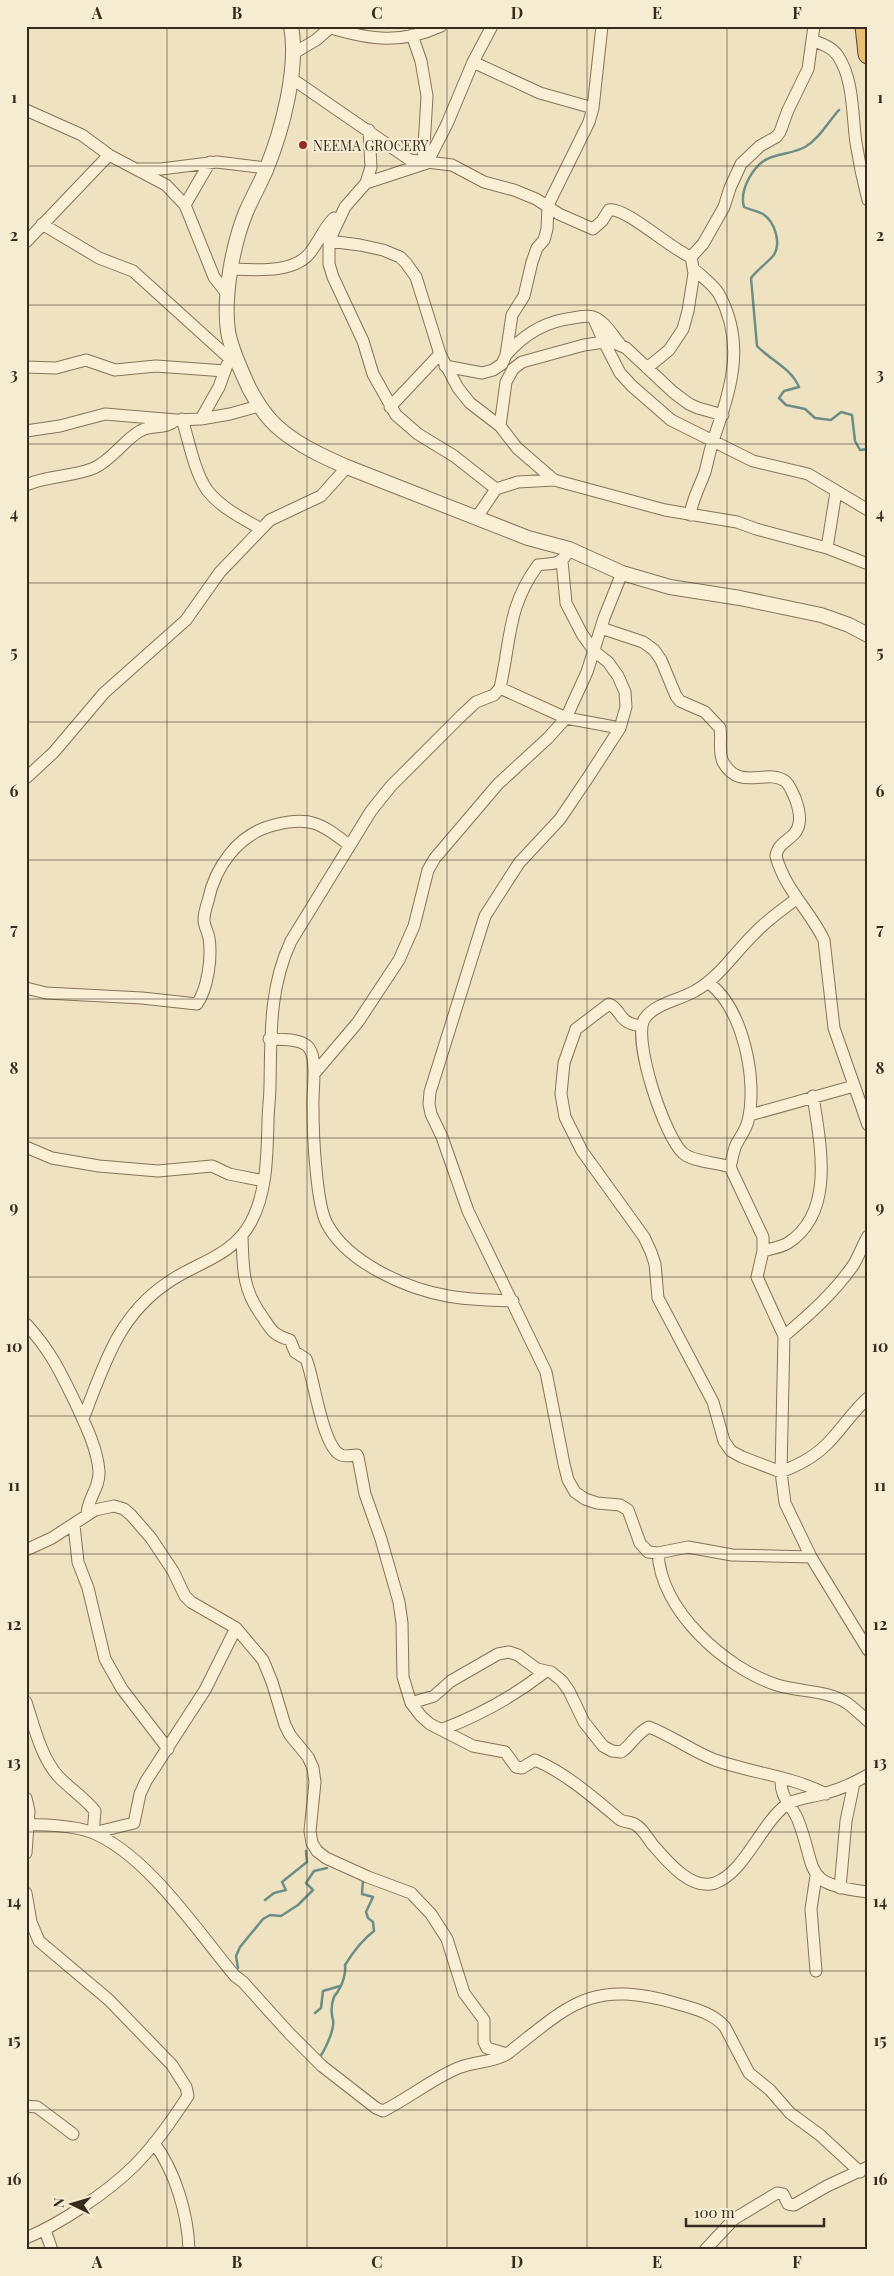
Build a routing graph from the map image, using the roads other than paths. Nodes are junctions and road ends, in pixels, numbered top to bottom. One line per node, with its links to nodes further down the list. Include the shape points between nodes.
1 (290, 26): 10 (street)
2 (441, 26): 9 (street)
3 (492, 26): 12 (street)
4 (602, 26): 14 (street)
5 (802, 26): 8 (street)
6 (865, 26): 11 (highway)
7 (332, 27): 9 (street, via 376,39 394,40); 10 (street)
8 (813, 33): 23 (street, via 837,55 846,74); 30 (street, via 806,76 780,132 741,164 724,207 706,239)
9 (412, 35): 19 (street, via 421,61 427,96)
10 (294, 53): 13 (street)
11 (868, 54)
12 (473, 62): 14 (street, via 540,94); 19 (street, via 447,124)
13 (291, 78): 16 (street); 20 (street)
14 (592, 108): 25 (street, via 589,122)
15 (26, 110): 17 (street, via 82,135)
16 (369, 130): 19 (street, via 410,160); 22 (street, via 371,167)
17 (109, 155): 21 (street); 27 (street)
18 (210, 162): 20 (street); 21 (street, via 161,169); 24 (street)
19 (425, 163): 22 (street); 25 (street, via 452,165 484,182 514,190)
20 (267, 168): 31 (street, via 246,213)
21 (133, 169): 24 (street, via 166,185)
22 (366, 183): 26 (street)
23 (868, 200)
24 (185, 205): 33 (street, via 214,276)
25 (548, 205): 30 (street, via 593,229 608,210 614,210); 39 (street, via 547,230 535,255 524,296 512,315)
26 (345, 207): 28 (street); 31 (street, via 323,230 303,260 274,268)
27 (42, 224): 29 (street); 37 (street, via 100,258 133,271)
28 (328, 241): 38 (street, via 383,250 406,263 416,277); 45 (street, via 328,264)
29 (26, 242)
30 (691, 256): 32 (street)
31 (231, 269): 33 (street)
32 (694, 269): 42 (street, via 683,329 669,350); 46 (street, via 718,293 734,339 731,388)
33 (228, 295): 37 (street)
34 (593, 316): 35 (street); 36 (street); 39 (street, via 567,318 537,328)
35 (604, 342): 36 (street); 49 (street, via 522,362 506,382); 51 (street, via 620,373 637,390 671,420)
36 (620, 344): 42 (street)
37 (231, 352): 43 (street); 44 (street)
38 (440, 354): 40 (street); 45 (street)
39 (506, 355): 40 (street, via 502,364 482,373)
40 (445, 366): 49 (street, via 470,403)
41 (26, 367): 43 (street, via 56,368 86,360 115,370 156,366)
42 (647, 368): 46 (street, via 689,404)
43 (225, 371): 47 (street)
44 (259, 406): 47 (street); 52 (street, via 280,430 318,454)
45 (390, 407): 55 (street, via 404,424 454,456)
46 (723, 415): 51 (street)
47 (201, 419): 48 (street)
48 (179, 420): 50 (street, via 105,414); 54 (street, via 140,432 97,466); 60 (street, via 207,489 229,510)
49 (500, 426): 53 (street, via 517,448)
50 (26, 431)
51 (713, 440): 56 (street, via 753,461 808,474); 58 (street)
52 (347, 467): 59 (street); 60 (street, via 321,496 279,514)
53 (554, 480): 55 (street, via 518,482); 58 (street)
54 (26, 485)
55 (496, 489): 59 (street)
56 (836, 492): 57 (street); 61 (street)
57 (868, 510)
58 (690, 515): 61 (street, via 736,522)
59 (477, 517): 62 (street)
60 (261, 529): 71 (street, via 220,572 182,624 104,693 54,752)
61 (827, 548): 63 (street)
62 (565, 555): 64 (street); 67 (street, via 566,604); 68 (street, via 538,565 522,589 510,620)
63 (868, 564)
64 (622, 573): 65 (street); 66 (street, via 670,587 821,615)
65 (601, 628): 67 (street); 73 (street, via 643,642 654,650 680,701 704,712 720,728 720,752 728,769 745,779 784,780 788,785 799,808 799,825 794,835 780,845 776,856 788,888)
66 (865, 630)
67 (594, 651): 69 (street); 70 (street, via 608,662 624,692 626,707)
68 (500, 688): 69 (street); 72 (street, via 462,714 391,786)
69 (566, 718): 70 (street); 78 (street, via 498,784 436,858 428,870 414,926 399,960 358,1022)
70 (620, 728): 89 (street, via 560,819 519,863 488,910 430,1092 431,1114 468,1211)
71 (26, 778)
72 (349, 845): 75 (street, via 329,829 313,821 301,820 268,826 236,846 224,860 208,898 204,920 210,950 203,991 197,1004); 77 (street, via 281,961)
73 (796, 898): 74 (street, via 756,932); 79 (street, via 824,940 834,1028)
74 (709, 983): 76 (street, via 655,1009); 81 (street, via 727,1000 742,1040 749,1064)
75 (26, 988)
76 (642, 1026): 84 (street, via 649,1075 667,1130 683,1154); 94 (street, via 625,1022 608,1004 576,1029 564,1063 561,1094 565,1116 582,1151 652,1252 658,1298 713,1402 724,1441 742,1457)
77 (269, 1039): 78 (street, via 307,1045 313,1057); 85 (street, via 270,1084)
78 (314, 1074): 89 (street, via 313,1117 320,1191 326,1223 335,1237 365,1263 418,1288 449,1296)
79 (854, 1086): 80 (street); 82 (street)
80 (813, 1096): 81 (street); 88 (street, via 822,1153 816,1208 806,1227 788,1244)
81 (750, 1115): 84 (street)
82 (868, 1125)
83 (26, 1147): 85 (street, via 52,1158 99,1166 158,1171 212,1166 229,1174)
84 (730, 1167): 88 (street, via 758,1222)
85 (264, 1181): 86 (street, via 258,1204)
86 (242, 1235): 93 (street, via 212,1260 167,1283 133,1315 106,1357); 104 (street, via 243,1275 252,1302 270,1330 290,1340 295,1352 306,1359 318,1409 336,1452 358,1457 365,1494 399,1602 403,1677)
87 (868, 1236): 91 (street, via 854,1263 835,1288)
88 (763, 1251): 91 (street, via 757,1277)
89 (513, 1301): 98 (street, via 548,1378 568,1480 575,1492 585,1499 620,1505 628,1510 640,1542 648,1552)
90 (26, 1324): 93 (street, via 47,1348)
91 (784, 1336): 94 (street)
92 (868, 1398): 94 (street, via 813,1456)
93 (84, 1419): 95 (street, via 99,1471 98,1486 88,1505)
94 (781, 1472): 99 (street, via 785,1503)
95 (87, 1515): 96 (street); 100 (street, via 114,1506 131,1515 162,1552 185,1596)
96 (74, 1525): 97 (street); 107 (street, via 78,1562 106,1659 122,1689)
97 (26, 1550)
98 (658, 1553): 99 (street, via 688,1546 732,1555); 105 (street, via 659,1570 667,1591 693,1626 724,1657 743,1670 778,1685 846,1702)
99 (811, 1557): 101 (street)
100 (236, 1628): 107 (street, via 205,1690); 122 (street, via 263,1660 285,1725 313,1768 315,1782 310,1831 317,1851 368,1877 402,1888 419,1900 447,1939 464,1992 484,2020 487,2048)
101 (868, 1650)
102 (545, 1672): 104 (street, via 537,1670 518,1655 509,1652 498,1654 451,1681 434,1696); 106 (street, via 500,1703); 109 (street, via 551,1672 562,1681 584,1722 603,1746 612,1751 621,1752 637,1734 649,1728 716,1760)
103 (26, 1702): 115 (street, via 51,1768 96,1811)
104 (411, 1703): 106 (street, via 421,1716)
105 (868, 1721)
106 (443, 1729): 113 (street, via 473,1746 502,1750 516,1767 522,1768 535,1760 556,1771 603,1803 619,1819 637,1825 681,1874 700,1884 716,1883 734,1870)
107 (168, 1748): 115 (street, via 140,1794 134,1823)
108 (868, 1775): 110 (street)
109 (781, 1778): 111 (street, via 798,1781); 113 (street, via 782,1796)
110 (854, 1783): 111 (street); 118 (street, via 846,1821)
111 (826, 1794): 113 (street)
112 (26, 1798): 114 (street, via 29,1811)
113 (787, 1804): 117 (street, via 797,1818)
114 (27, 1825): 115 (street); 116 (street)
115 (93, 1833): 122 (street, via 126,1853 155,1881 235,1976 289,2033 322,2066 376,2108 383,2111 457,2068 499,2059)
116 (26, 1853)
117 (816, 1876): 118 (street); 121 (street, via 811,1908)
118 (840, 1888): 119 (street)
119 (868, 1892)
120 (26, 1894): 125 (street, via 31,1922 39,1941 109,2000 172,2065 186,2086 188,2096)
121 (816, 1971)
122 (507, 2054): 126 (street, via 550,2021 589,1997 633,1994 696,2009 709,2014 725,2027 749,2072 790,2113)
123 (26, 2106): 124 (street, via 37,2107)
124 (73, 2134)
125 (154, 2143): 127 (street, via 134,2167); 130 (street, via 167,2163 179,2196)
126 (864, 2170): 131 (street, via 794,2205 788,2204 777,2192 734,2219)
127 (45, 2230): 128 (street); 129 (street)
128 (26, 2238)
129 (52, 2250)
130 (189, 2250)
131 (705, 2250)

